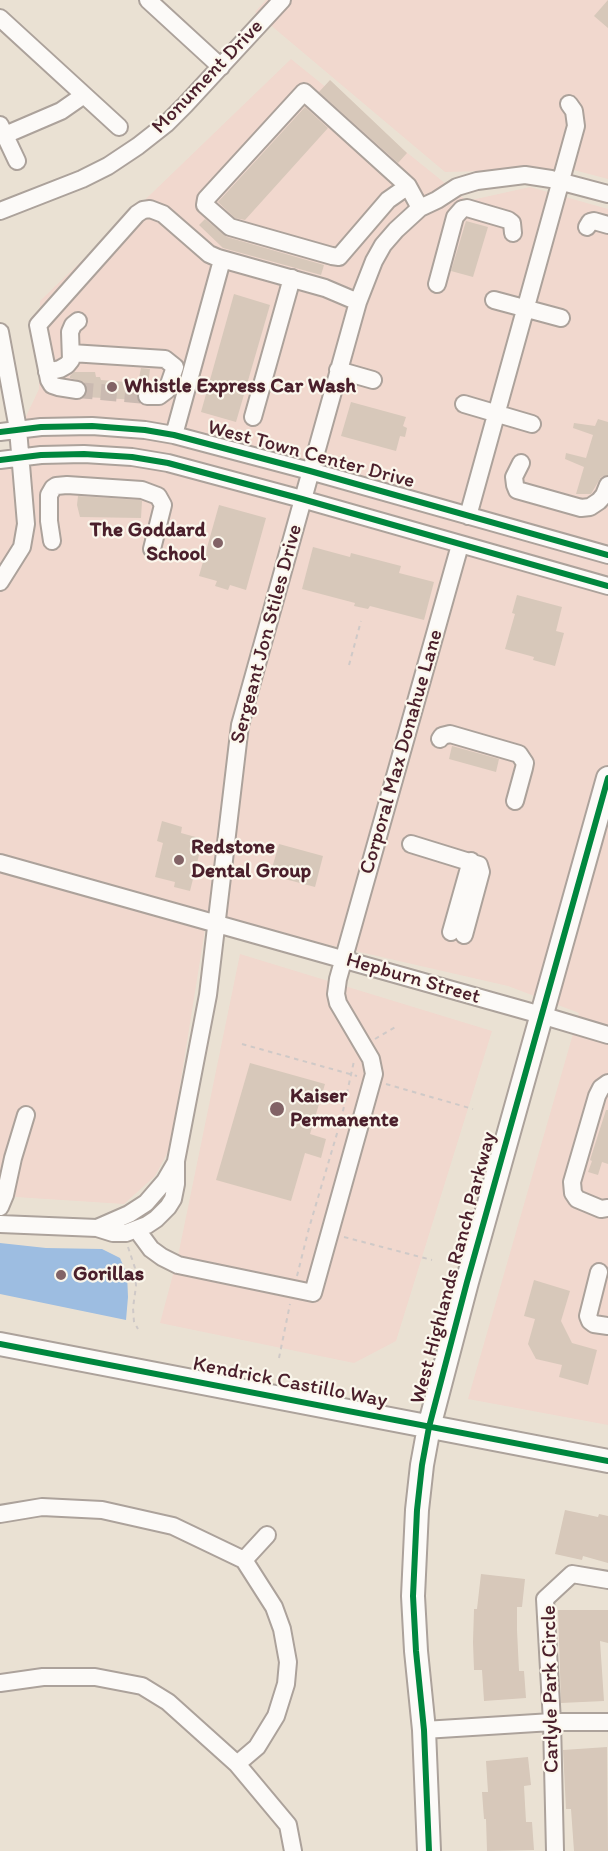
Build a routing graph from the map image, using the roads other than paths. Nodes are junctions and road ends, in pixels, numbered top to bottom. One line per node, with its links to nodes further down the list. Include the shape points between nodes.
1 (148, 0): 4 (street)
2 (282, 0): 4 (street, Monument Drive)
3 (0, 18): 5 (street)
4 (221, 67): 14 (street, Monument Drive, via 166,124 122,158)
5 (84, 95): 7 (street); 8 (street, via 61,111)
6 (569, 104): 10 (street, via 576,126)
7 (118, 126)
8 (3, 130): 9 (street)
9 (17, 161)
10 (561, 181): 12 (street, Sergeant Jon Stiles Drive); 13 (street, Sergeant Jon Stiles Drive, via 525,175 477,181); 23 (street)
11 (408, 186): 11 (street, via 304,92 206,199 206,205 230,227 339,257 387,200); 13 (street)
12 (608, 194)
13 (420, 208): 22 (street, Sergeant Jon Stiles Drive, via 383,245)
14 (0, 211)
15 (608, 225): 16 (street, via 594,221)
16 (587, 227)
17 (513, 233): 20 (street, via 508,220 462,209 455,217)
18 (222, 260): 19 (street); 29 (street, via 209,254 157,211 136,214 42,320 38,328); 39 (street)
19 (292, 278): 22 (street); 35 (street)
20 (437, 284)
21 (494, 300): 23 (street)
22 (358, 302): 28 (street, Sergeant Jon Stiles Drive)
23 (526, 309): 24 (street); 34 (street)
24 (561, 318)
25 (78, 321): 27 (street, via 70,332)
26 (0, 332): 37 (street)
27 (71, 353): 29 (street, via 67,365); 32 (street, via 165,359 175,367 167,390 159,396)
28 (338, 370): 30 (street); 43 (street, Sergeant Jon Stiles Drive)
29 (47, 372): 31 (street, via 52,385)
30 (373, 380)
31 (77, 390)
32 (147, 396)
33 (464, 405): 34 (street)
34 (497, 414): 36 (street); 46 (street)
35 (253, 417)
36 (532, 424)
37 (18, 429): 38 (street, West Town Center Drive); 39 (street, West Town Center Drive, via 92,426); 40 (street)
38 (0, 432)
39 (174, 435): 43 (street, West Town Center Drive)
40 (20, 457): 41 (street, West Town Center Drive); 45 (street, West Town Center Drive, via 84,454 144,459); 51 (street, via 25,534 19,555)
41 (0, 460)
42 (521, 463): 44 (street, via 514,477 518,490 581,508 599,501)
43 (310, 471): 45 (street, Sergeant Jon Stiles Drive); 46 (street, West Town Center Drive)
44 (608, 485)
45 (302, 499): 48 (street, West Town Center Drive); 58 (street, Sergeant Jon Stiles Drive, via 238,730)
46 (468, 516): 50 (street, West Town Center Drive)
47 (52, 541): 49 (street, via 49,499 53,488 67,485 139,490 155,494 163,505)
48 (460, 545): 52 (street, West Town Center Drive); 60 (street, Corporal Max Donahue Lane)
49 (152, 549)
50 (608, 555)
51 (0, 582)
52 (608, 586)
53 (440, 739): 55 (street, via 450,734 519,754 525,762)
54 (608, 778): 61 (main road, West Highlands Ranch Parkway)
55 (515, 801)
56 (411, 844): 59 (street, via 479,865 481,872)
57 (0, 863): 58 (street, Hepburn Street)
58 (217, 924): 60 (street, Hepburn Street); 65 (street, Sergeant Jon Stiles Drive, via 208,996)
59 (458, 934)
60 (344, 960): 61 (street, Hepburn Street); 70 (street, Corporal Max Donahue Lane, via 337,999 371,1059 374,1074 313,1293 178,1265)
61 (541, 1015): 62 (street, Hepburn Street); 74 (main road, West Highlands Ranch Parkway)
62 (608, 1035)
63 (608, 1083): 67 (street, via 597,1096 572,1182 577,1199)
64 (26, 1115): 66 (street)
65 (176, 1161): 69 (street, Sergeant Jon Stiles Drive, via 146,1203); 70 (street, Sergeant Jon Stiles Drive, via 176,1184 168,1207 156,1219)
66 (0, 1207)
67 (608, 1208)
68 (0, 1224): 69 (street, Sergeant Jon Stiles Drive)
69 (97, 1228): 70 (street, Sergeant Jon Stiles Drive, via 113,1233)
70 (131, 1231)
71 (599, 1272): 72 (street, via 588,1316 594,1324)
72 (608, 1326)
73 (0, 1344): 74 (main road, Kendrick Castillo Way)
74 (429, 1427): 75 (main road, Kendrick Castillo Way); 83 (main road, West Highlands Ranch Parkway, via 417,1510 413,1596)
75 (608, 1461)
76 (0, 1514): 78 (street, via 42,1507 102,1510 173,1526)
77 (267, 1535): 78 (street)
78 (244, 1560): 84 (street, via 274,1607 288,1662 276,1716 257,1747)
79 (608, 1580): 81 (street, Carlyle Park Circle, via 572,1574 545,1599)
80 (0, 1683): 84 (street, via 43,1677 95,1677 142,1686 168,1702)
81 (552, 1722): 82 (street); 83 (street); 87 (street, Carlyle Park Circle)
82 (608, 1722)
83 (424, 1730): 86 (main road, West Highlands Ranch Parkway)
84 (237, 1764): 85 (street, via 288,1825)
85 (293, 1851)
86 (429, 1851)
87 (555, 1851)

